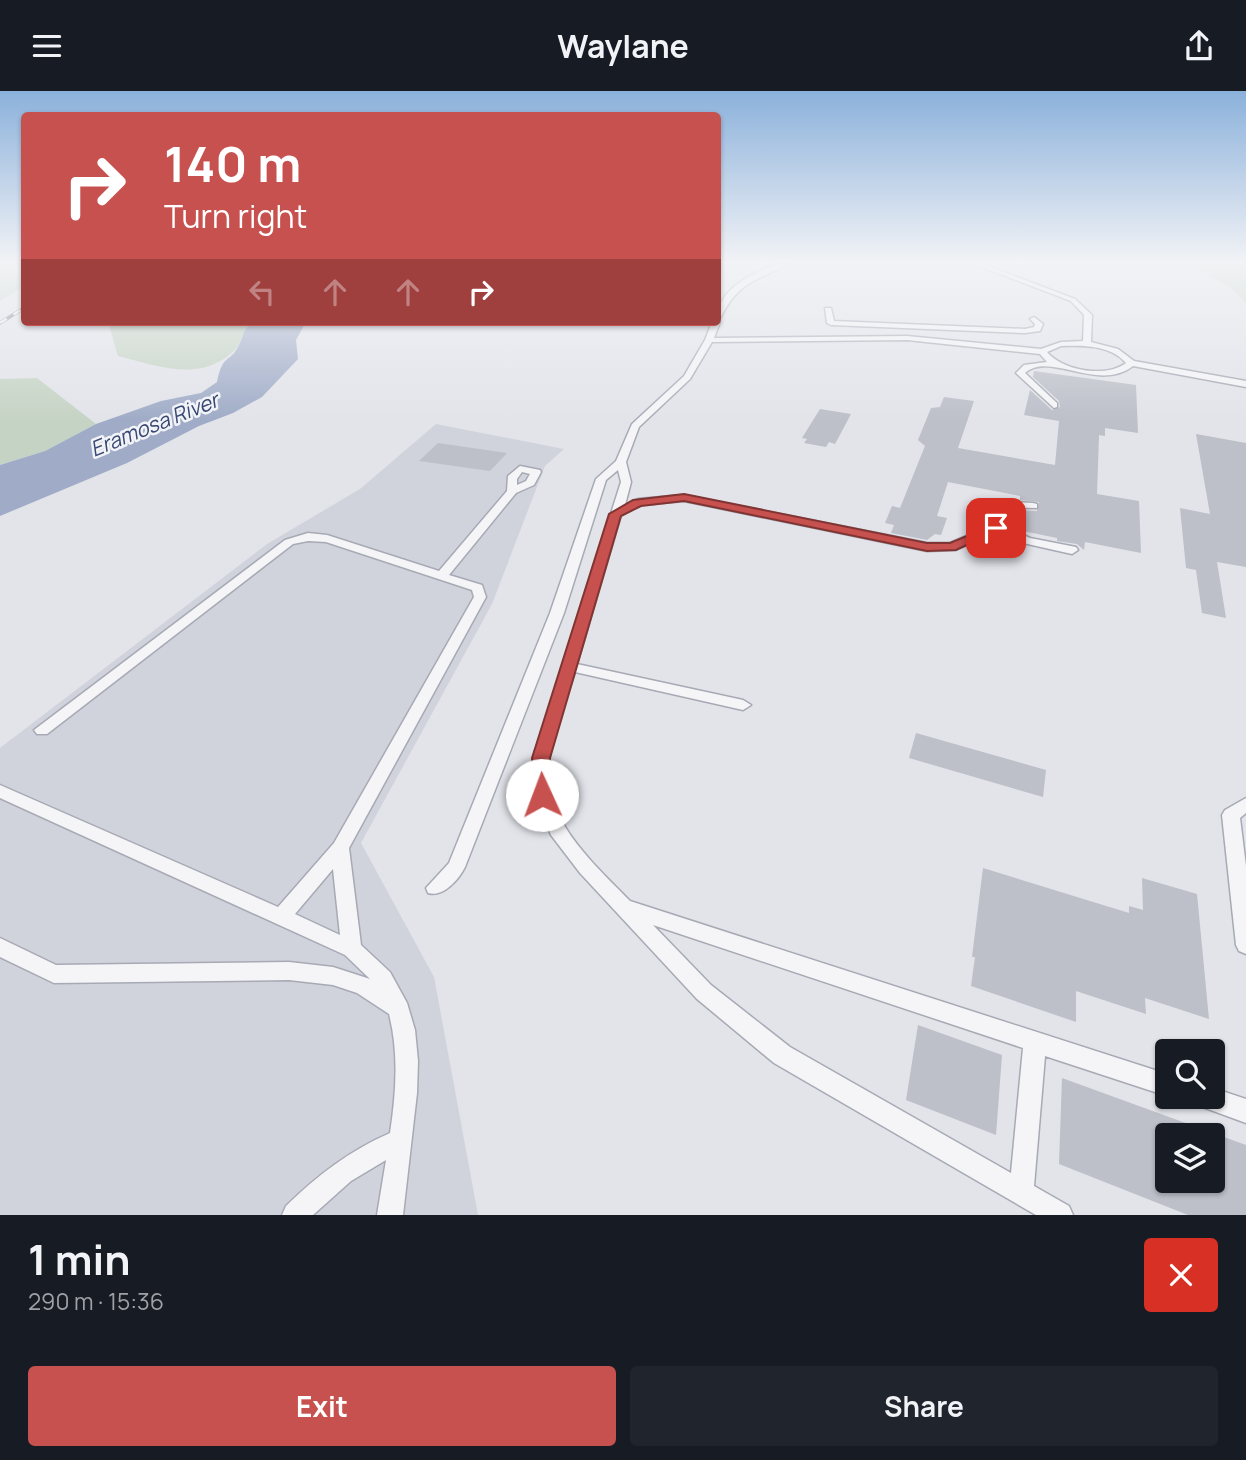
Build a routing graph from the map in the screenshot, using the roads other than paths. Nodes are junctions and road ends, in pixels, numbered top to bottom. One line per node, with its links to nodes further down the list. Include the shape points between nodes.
1 (829, 315): 6 (lane, via 831,323)
2 (1088, 315): 8 (lane)
3 (989, 317): 6 (lane)
4 (1034, 319): 6 (lane, via 1040,324 1037,329)
5 (714, 326): 7 (lane)
6 (996, 330): 9 (lane)
7 (709, 340): 9 (lane, via 896,338); 15 (lane, via 687,377 635,426)
8 (1087, 344): 10 (lane, via 1056,345); 12 (lane, via 1119,353)
9 (1005, 347): 10 (lane)
10 (1042, 352): 11 (lane)
11 (1054, 363): 12 (lane, via 1103,373 1118,372); 14 (lane, via 1027,367 1020,373)
12 (1131, 363): 13 (lane)
13 (1246, 384)
14 (1054, 405)
15 (621, 462): 18 (lane, via 626,478); 28 (lane, via 601,479 557,613 456,867)
16 (512, 491): 21 (lane)
17 (1032, 506): 19 (lane, via 1002,503)
18 (615, 514): 19 (lane, via 638,502 684,498 927,547 958,545); 22 (lane)
19 (996, 528): 20 (lane, via 1027,541)
20 (1072, 550)
21 (442, 575): 24 (lane, via 327,539 289,542); 27 (lane, via 478,588 480,597)
22 (568, 666): 23 (lane); 29 (lane, via 541,758 542,795 556,830)
23 (743, 705)
24 (42, 730)
25 (0, 791): 30 (lane)
26 (1246, 804): 31 (lane, via 1231,815)
27 (340, 848): 30 (lane); 33 (lane)
28 (435, 888)
29 (628, 909): 35 (lane); 40 (lane, via 704,992 782,1055)
30 (279, 918): 33 (lane)
31 (1246, 946)
32 (0, 947): 34 (lane, via 54,974 289,971 333,976 363,986)
33 (352, 949): 34 (lane, via 384,979)
34 (397, 1007): 39 (lane, via 406,1047 408,1093)
35 (1035, 1042): 36 (lane); 40 (lane)
36 (1155, 1081)
37 (1225, 1104): 38 (lane)
38 (1246, 1111)
39 (398, 1142): 41 (lane, via 361,1157); 42 (lane)
40 (1021, 1192): 43 (lane)
41 (295, 1215)
42 (390, 1215)
43 (1060, 1215)

